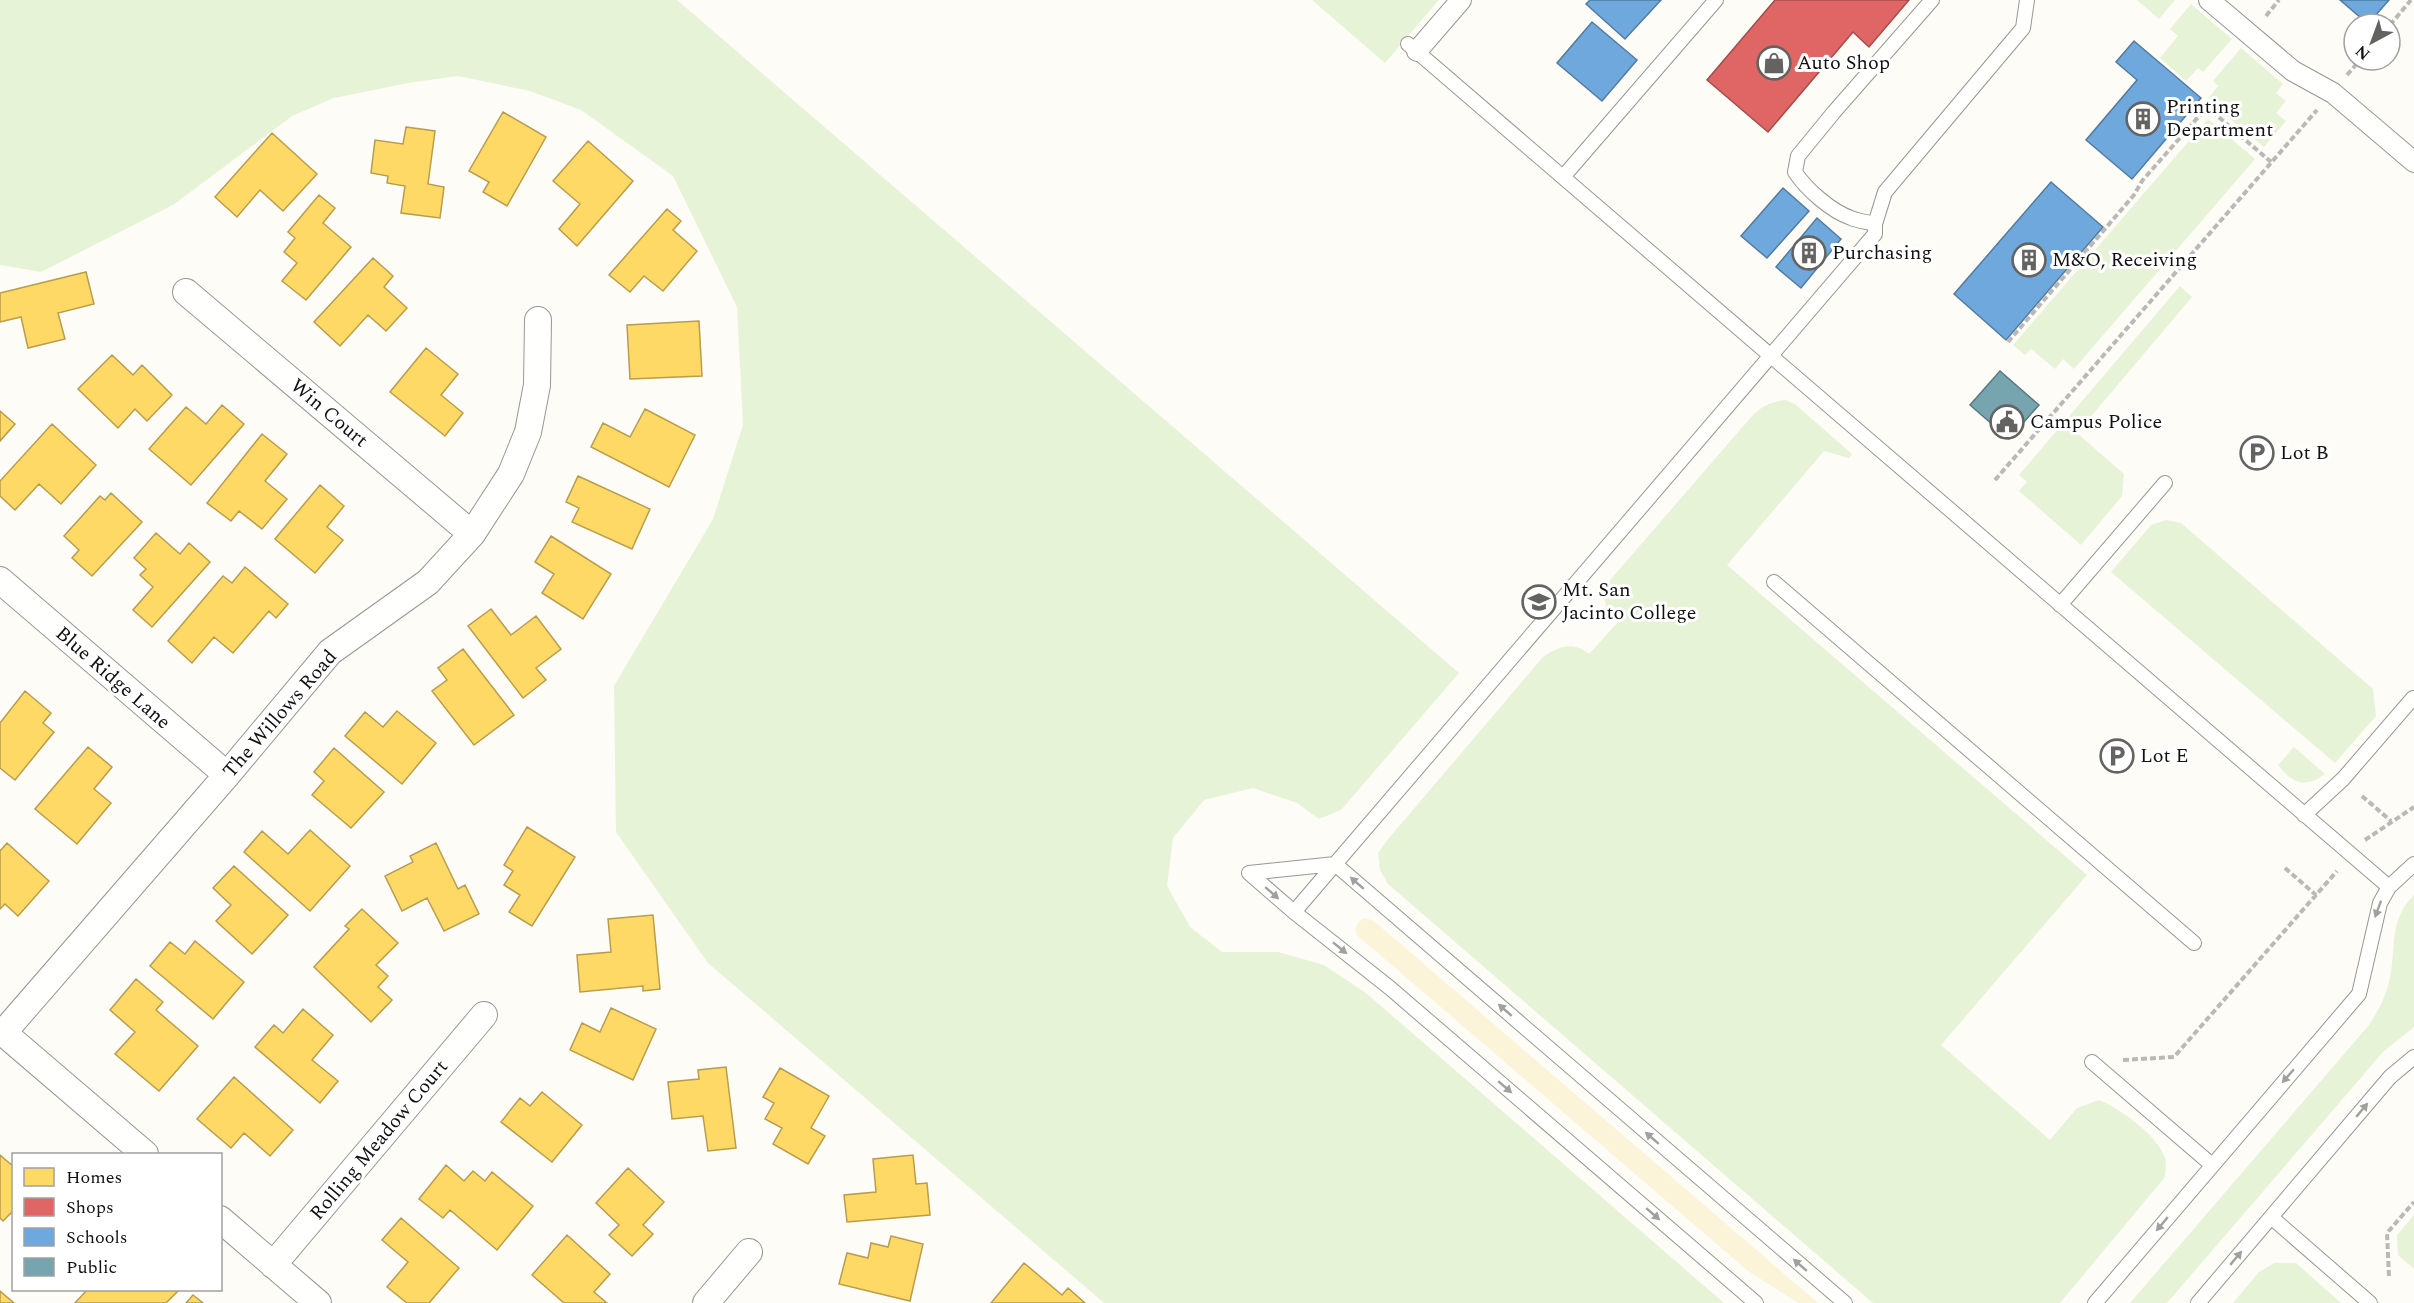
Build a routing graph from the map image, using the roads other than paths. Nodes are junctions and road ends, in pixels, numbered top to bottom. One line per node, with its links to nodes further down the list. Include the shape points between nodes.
1 (1461, 0): 6 (street)
2 (1716, 0): 8 (lane)
3 (1932, 0): 9 (lane, via 1798,156 1795,172 1802,182 1840,213)
4 (2027, 0): 9 (lane, via 2023,28 1885,192)
5 (2209, 0): 7 (street, via 2293,72 2333,93)
6 (1412, 47): 8 (lane)
7 (2414, 162)
8 (1563, 177): 12 (lane)
9 (1875, 224): 12 (lane, via 1875,234)
10 (186, 292): 14 (street, Win Court)
11 (537, 320): 14 (street, The Willows Road, via 537,385 528,432 511,474)
12 (1770, 356): 17 (lane); 21 (lane)
13 (2165, 483): 17 (lane)
14 (472, 534): 19 (street, The Willows Road, via 428,582 330,652)
15 (0, 580): 19 (street, Blue Ridge Lane)
16 (1774, 582): 25 (lane)
17 (2060, 605): 20 (lane)
18 (2413, 698): 20 (lane, via 2343,779)
19 (227, 775): 27 (street, The Willows Road)
20 (2304, 815): 23 (lane)
21 (1335, 864): 24 (lane); 24 (lane, one-way to 24, via 1249,873); 39 (lane, one-way to 21)
22 (2414, 864): 23 (lane)
23 (2389, 887): 31 (lane, one-way to 31, via 2374,922 2358,994)
24 (1294, 912): 38 (lane, one-way to 38, via 1390,988)
25 (2194, 943)
26 (484, 1015): 35 (street, Rolling Meadow Court)
27 (1, 1032): 30 (street)
28 (2414, 1057): 32 (lane, one-way to 28, via 2390,1077)
29 (2092, 1062): 31 (lane)
30 (143, 1153)
31 (2212, 1165): 40 (lane, one-way to 40)
32 (2271, 1216): 41 (lane, one-way to 32); 42 (lane)
33 (222, 1222): 35 (street)
34 (749, 1251): 37 (street)
35 (273, 1265): 36 (street)
36 (318, 1303)
37 (706, 1303)
38 (1756, 1303)
39 (1845, 1303)
40 (2095, 1303)
41 (2198, 1303)
42 (2370, 1303)

